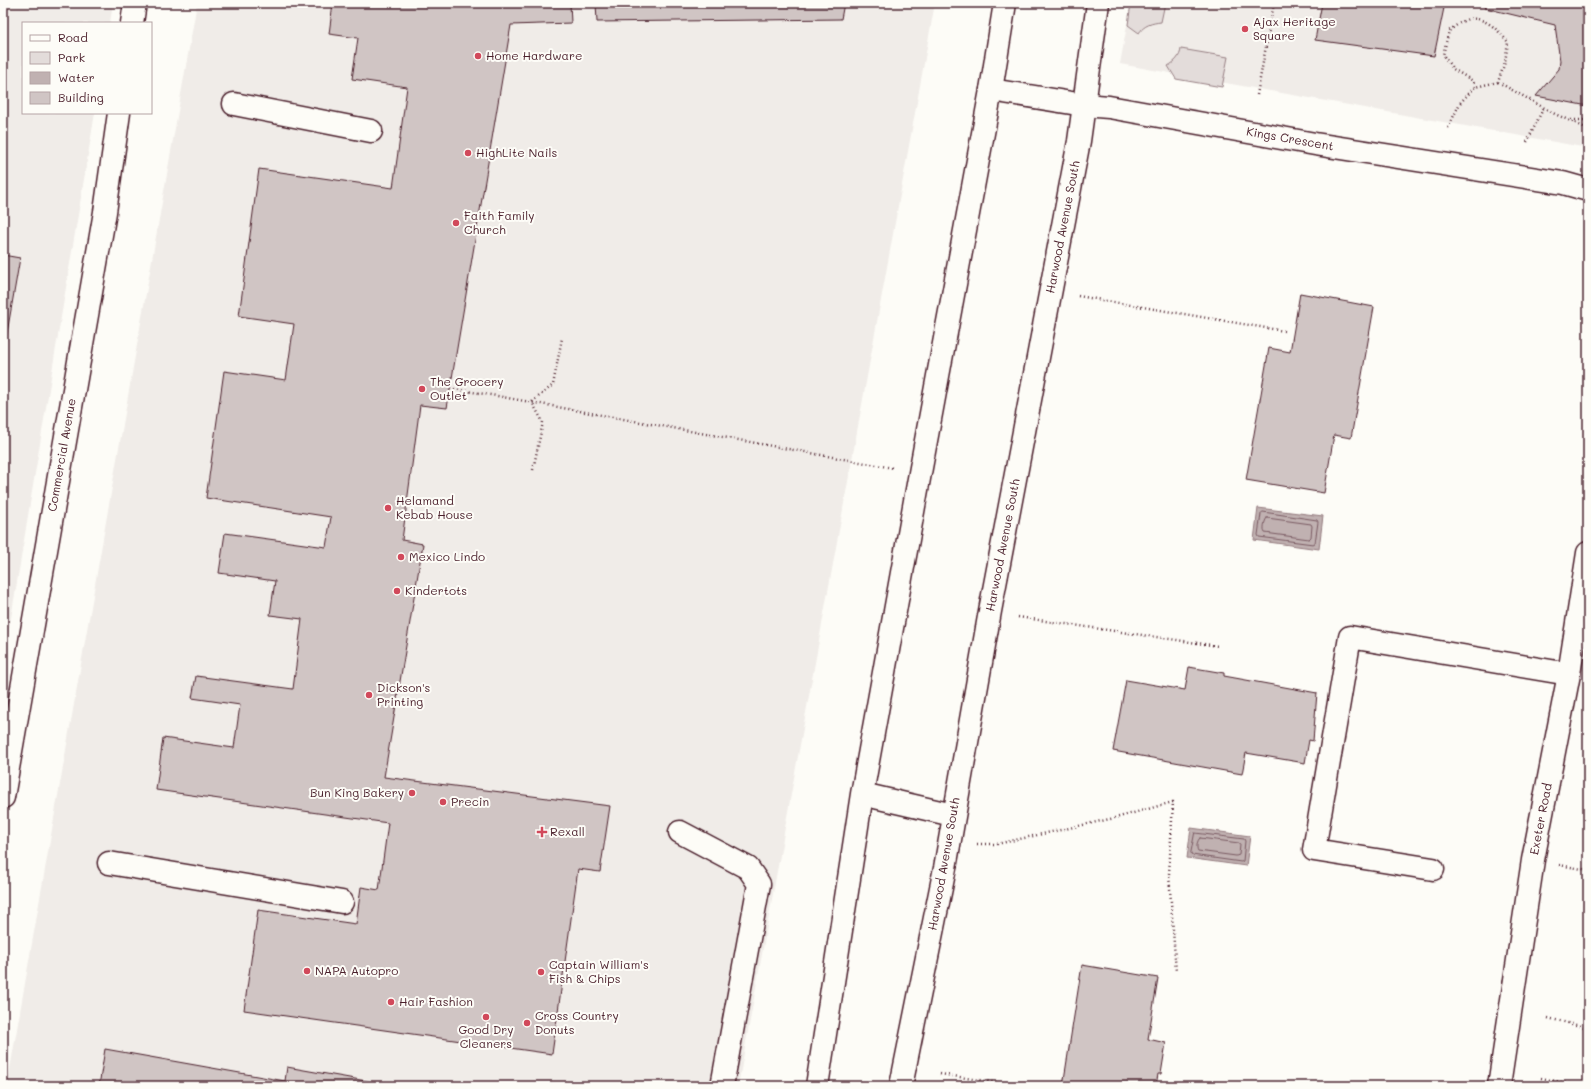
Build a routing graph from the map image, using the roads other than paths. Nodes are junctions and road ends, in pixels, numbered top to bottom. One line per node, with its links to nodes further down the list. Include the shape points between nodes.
1 (135, 3): 4 (main road)
2 (1005, 3): 5 (main road)
3 (1098, 3): 7 (main road, Harwood Avenue South)
4 (132, 22)
5 (991, 90): 7 (main road, Kings Crescent); 13 (main road)
6 (234, 104): 9 (main road)
7 (1084, 105): 10 (main road, Kings Crescent, via 1109,107 1315,144 1563,183); 15 (main road, Harwood Avenue South)
8 (119, 114): 14 (main road, Commercial Avenue, via 105,212)
9 (371, 131)
10 (1588, 190)
11 (1588, 553): 12 (main road, Exeter Road)
12 (1569, 674): 18 (main road, via 1350,637 1314,850); 23 (main road, Exeter Road, via 1533,860)
13 (862, 794): 15 (main road); 21 (main road)
14 (3, 797)
15 (953, 815): 22 (main road, Harwood Avenue South)
16 (680, 832): 20 (main road, via 748,868 759,884)
17 (109, 863): 19 (main road)
18 (1433, 869)
19 (342, 902)
20 (722, 1086)
21 (817, 1086)
22 (901, 1086)
23 (1499, 1086)

